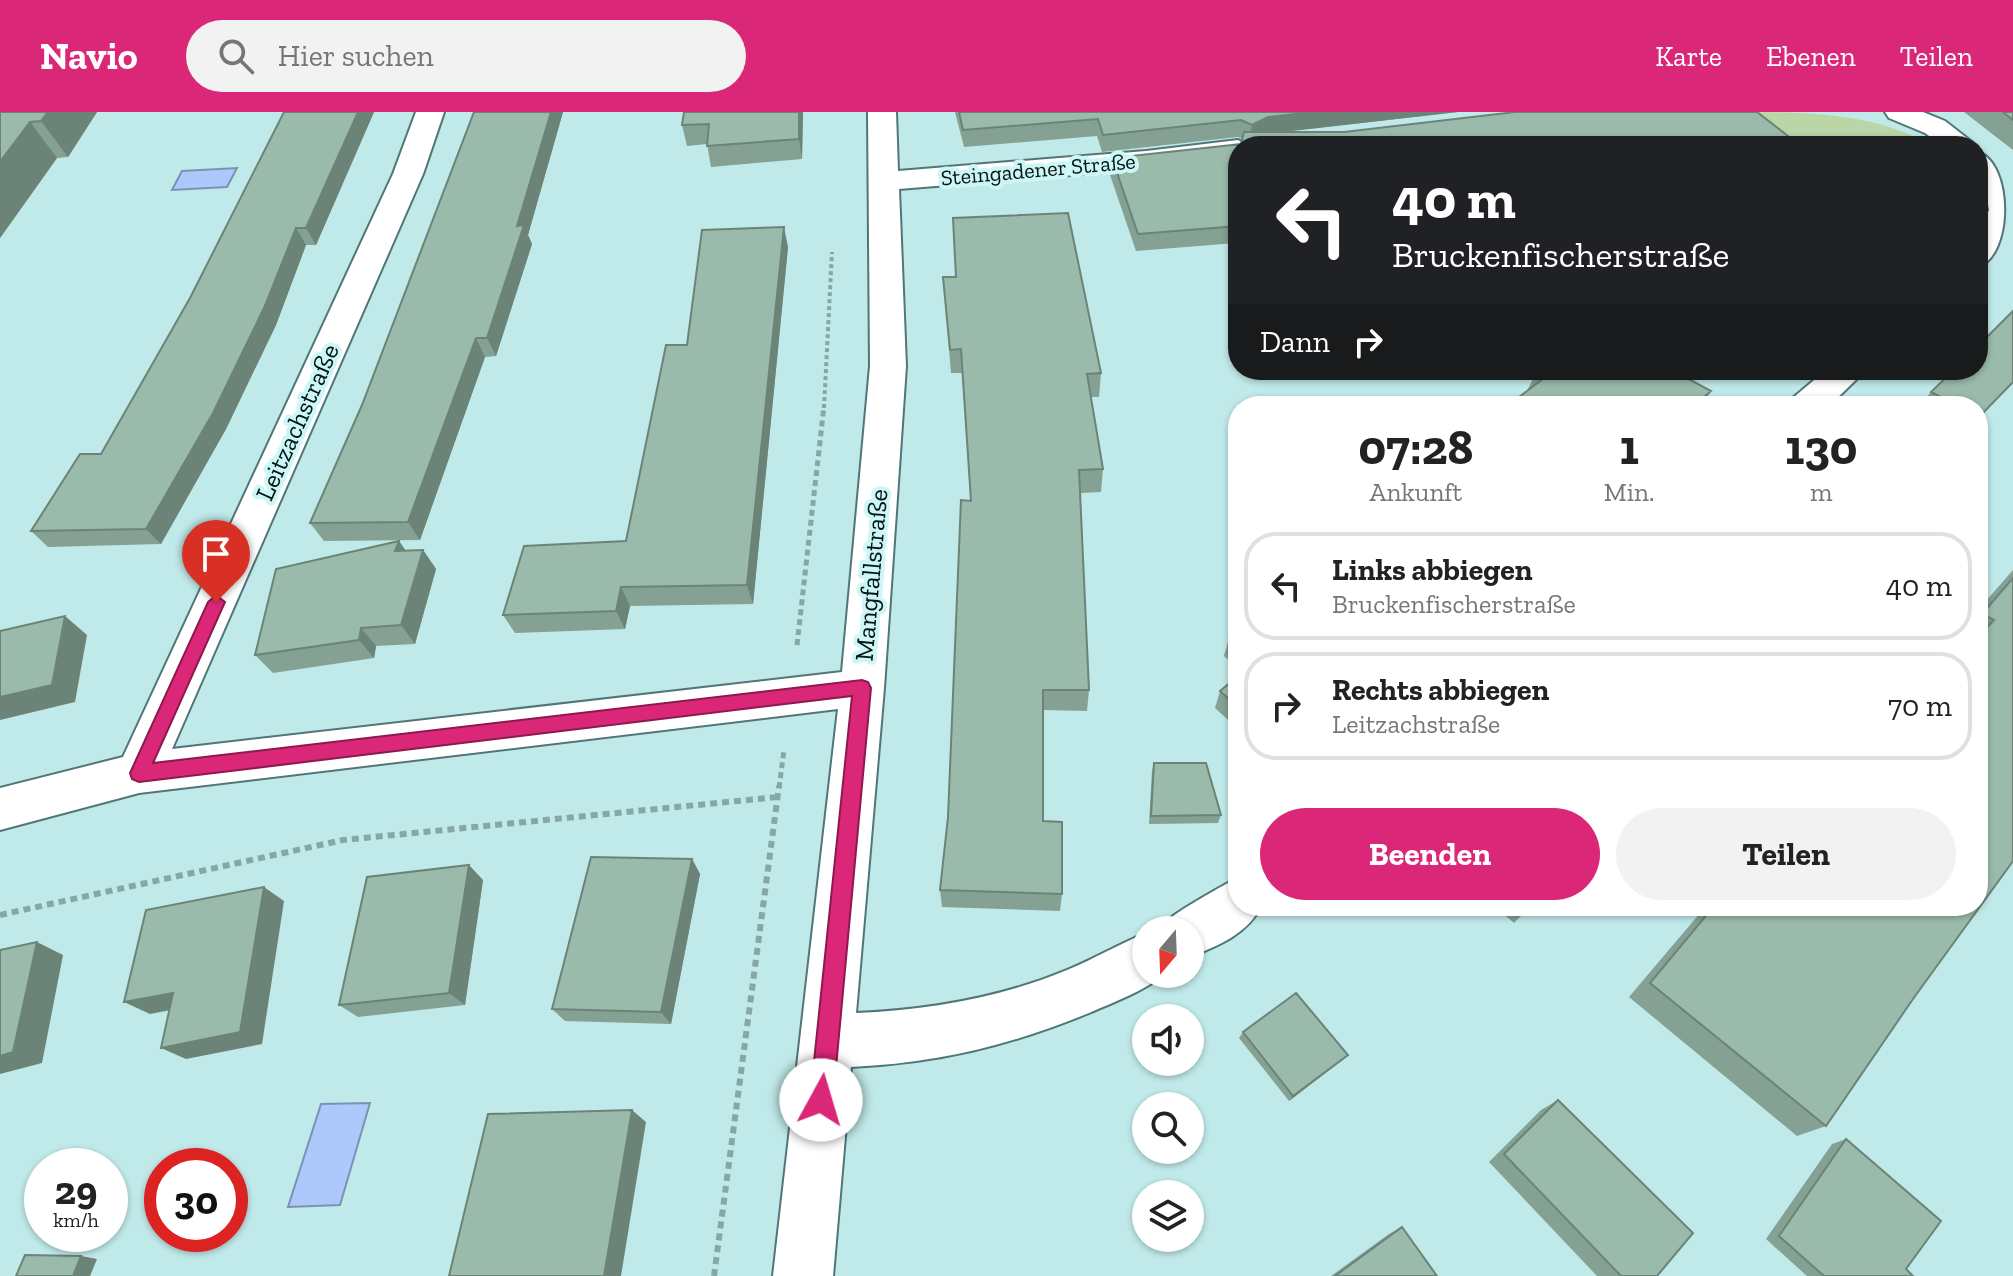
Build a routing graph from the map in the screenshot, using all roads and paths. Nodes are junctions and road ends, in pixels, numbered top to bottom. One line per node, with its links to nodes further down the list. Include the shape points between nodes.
1 (430, 112): 12 (street, Leitzachstraße, via 408,174)
2 (882, 112): 7 (street, Mangfallstraße)
3 (1899, 112): 4 (street)
4 (1948, 136)
5 (1228, 150): 7 (street, Steingadener Straße)
6 (1988, 170): 8 (street, via 2009,208 2006,229)
7 (885, 181): 11 (street, Mangfallstraße, via 888,366)
8 (1988, 247)
9 (1837, 380): 10 (street)
10 (1818, 396)
11 (862, 688): 12 (street); 19 (street, Mangfallstraße)
12 (139, 773): 14 (street)
13 (778, 797): 16 (path, via 343,840)
14 (0, 809)
15 (1228, 910): 17 (street)
16 (0, 915)
17 (1204, 926)
18 (1132, 966): 19 (street, via 1044,1005 956,1030)
19 (827, 1041): 20 (street, Mangfallstraße)
20 (803, 1276)

